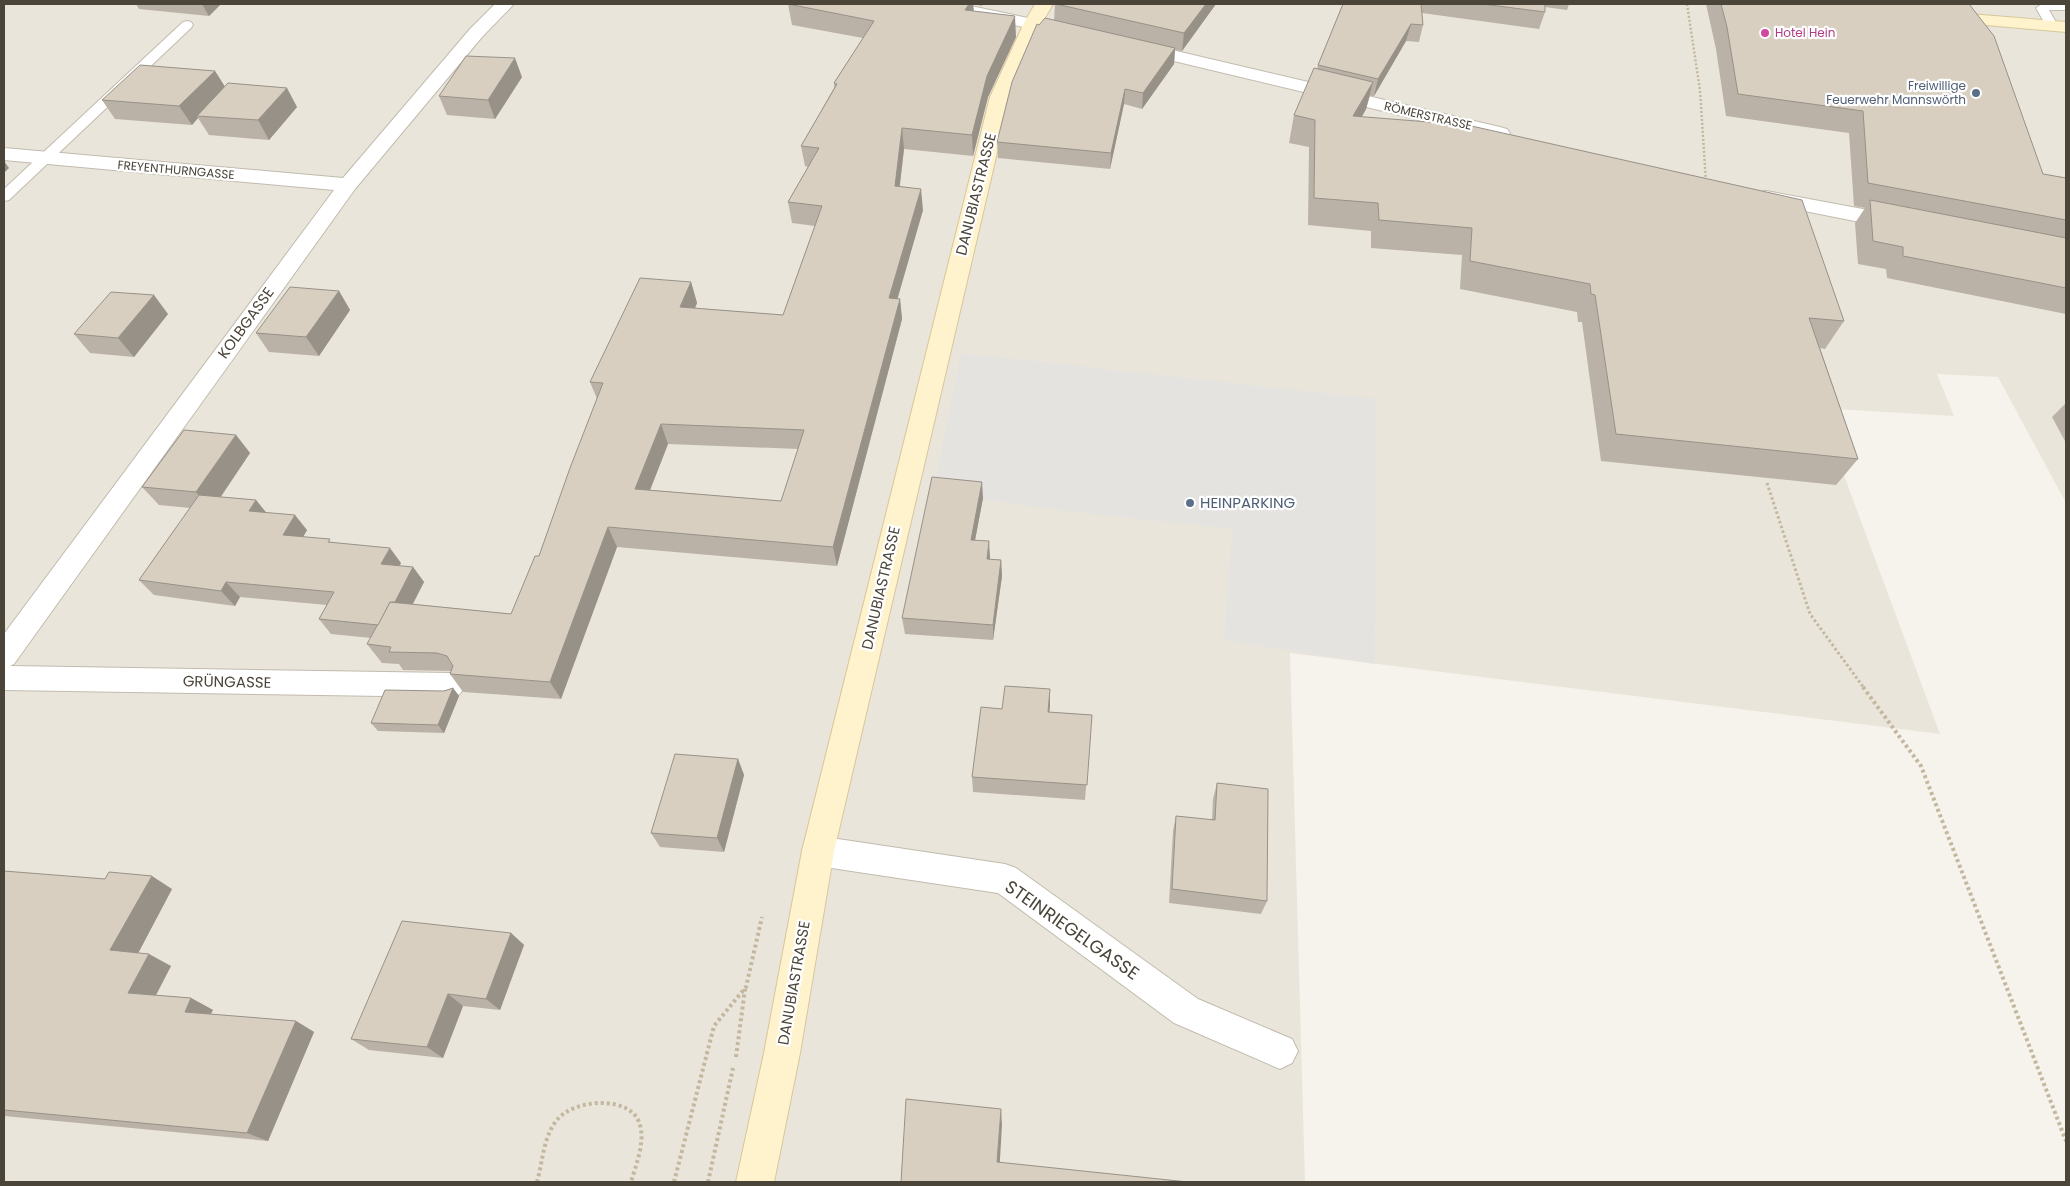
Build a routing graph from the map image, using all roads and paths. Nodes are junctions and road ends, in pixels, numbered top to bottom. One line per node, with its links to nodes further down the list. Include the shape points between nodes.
1 (505, 4): 15 (street, KOLBGASSE, via 476,33)
2 (937, 4): 5 (street)
3 (1686, 4): 14 (path, via 1700,90)
4 (2066, 6): 8 (lane, via 2042,8)
5 (1038, 13): 9 (street); 22 (street, DANUBIASTRASSE, via 1000,97)
6 (1927, 16): 8 (street)
7 (187, 25): 13 (lane)
8 (2059, 26)
9 (1084, 35)
10 (1122, 44): 11 (street, RÖMERSTRASSE)
11 (1514, 136)
12 (4, 154): 13 (street, FREYENTHURNGASSE)
13 (43, 158): 15 (street, FREYENTHURNGASSE); 16 (lane)
14 (1706, 183): 17 (street)
15 (348, 185): 19 (street, KOLBGASSE)
16 (4, 197)
17 (1911, 226)
18 (1768, 483): 26 (path, via 1810,614 1921,766)
19 (4, 656)
20 (4, 678): 21 (street, GRÜNGASSE)
21 (450, 685)
22 (818, 851): 25 (street, STEINRIEGELGASSE, via 1005,879 1186,1011); 31 (street, DANUBIASTRASSE)
23 (764, 912): 24 (path)
24 (746, 987): 29 (path, via 714,1026); 30 (path, via 736,1055)
25 (1280, 1051)
26 (2066, 1141)
27 (537, 1182): 28 (path, via 552,1126 566,1111 590,1103 619,1104 638,1119 642,1140)
28 (631, 1182)
29 (674, 1182)
30 (708, 1182)
31 (755, 1182)

